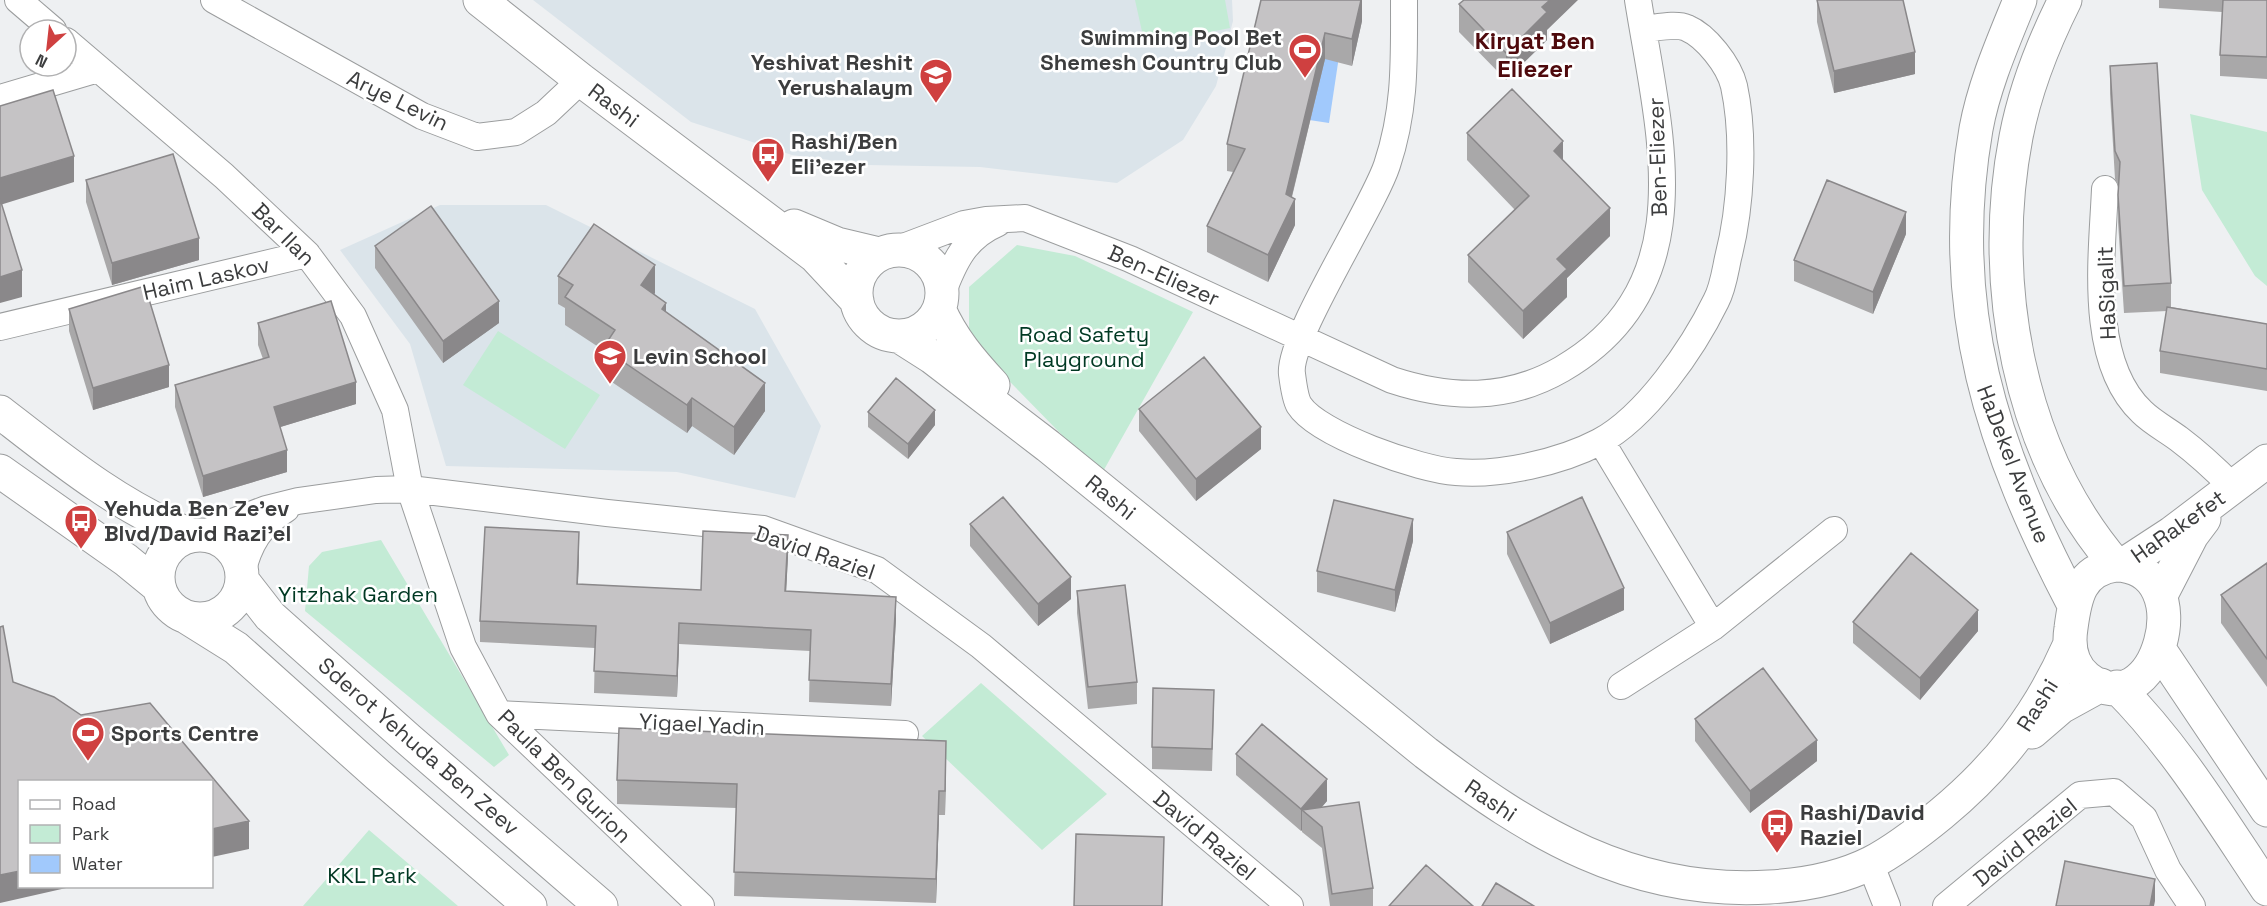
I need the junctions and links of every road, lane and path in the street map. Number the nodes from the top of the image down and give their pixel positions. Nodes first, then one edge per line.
1 (18, 0) edge
2 (214, 0) edge
3 (480, 0) edge
4 (1404, 0) edge
5 (1638, 0) edge
6 (2020, 0) edge
7 (2065, 0) edge
8 (39, 18) edge
9 (1643, 29) junction
10 (78, 52) edge
11 (98, 69) junction
12 (581, 80) junction
13 (0, 98) edge
14 (2105, 189) dead end
15 (752, 206) junction
16 (1025, 218) junction
17 (888, 252) junction
18 (307, 254) junction
19 (856, 301) junction
20 (941, 302) junction
21 (0, 327) edge
22 (899, 336) junction
23 (1302, 336) junction
24 (0, 412) edge
25 (1601, 441) junction
26 (1048, 446) junction
27 (2267, 461) edge
28 (0, 471) edge
29 (2234, 487) junction
30 (410, 489) junction
31 (298, 501) junction
32 (1834, 530) dead end
33 (195, 535) junction
34 (2120, 565) junction
35 (242, 577) junction
36 (159, 587) junction
37 (2161, 595) junction
38 (2074, 605) junction
39 (188, 618) junction
40 (1713, 627) junction
41 (2069, 646) junction
42 (2158, 649) junction
43 (1621, 686) dead end
44 (2109, 686) junction
45 (499, 714) junction
46 (905, 734) dead end
47 (1998, 759) junction
48 (2267, 810) edge
49 (1870, 863) junction
50 (2267, 889) edge
51 (530, 906) edge
52 (601, 906) edge
53 (701, 906) edge
54 (1290, 906) edge
55 (1887, 906) edge
56 (1946, 906) edge
57 (2192, 906) edge

1 - 8 street
2 - 12 street, Arye Levin
3 - 12 main road, Rashi
4 - 23 street
5 - 9 street, Ben-Eliezer
6 - 38 main road, HaDekel Avenue
7 - 34 main road, HaDekel Avenue
9 - 23 street, Ben-Eliezer
9 - 25 street
10 - 11 street, Bar Ilan
11 - 13 street
11 - 18 street, Bar Ilan
12 - 15 main road, Rashi
14 - 29 street, HaSigalit
15 - 17 main road, Rashi
15 - 19 main road, Rashi
16 - 17 street, Ben-Eliezer
16 - 20 street
16 - 23 street, Ben-Eliezer
17 - 19 main road
17 - 20 main road
18 - 21 street, Haim Laskov
18 - 30 street, Bar Ilan
19 - 22 main road
20 - 22 main road
20 - 26 main road, Rashi
22 - 26 main road, Rashi
23 - 25 street
24 - 33 main road
25 - 40 street
26 - 49 main road, Rashi
27 - 29 main road, HaRakefet
28 - 36 main road
29 - 34 main road, HaRakefet
29 - 37 main road, HaRakefet
30 - 31 street, David Raziel
30 - 45 street, Paula Ben Gurion
30 - 54 street, David Raziel
31 - 33 street, David Raziel
31 - 35 street, David Raziel
32 - 40 street
33 - 35 main road
33 - 36 main road
34 - 37 main road
34 - 38 main road
35 - 39 main road
35 - 52 main road, Sderot Yehuda Ben Zeev
36 - 39 main road
37 - 42 main road
38 - 41 main road
39 - 51 main road
40 - 43 street
41 - 44 main road
41 - 47 main road, Rashi
42 - 44 main road
42 - 48 main road
44 - 47 main road, Rashi
44 - 50 main road
45 - 46 street, Yigael Yadin
45 - 53 street, Paula Ben Gurion
47 - 49 main road, Rashi
49 - 55 street
56 - 57 street, David Raziel

